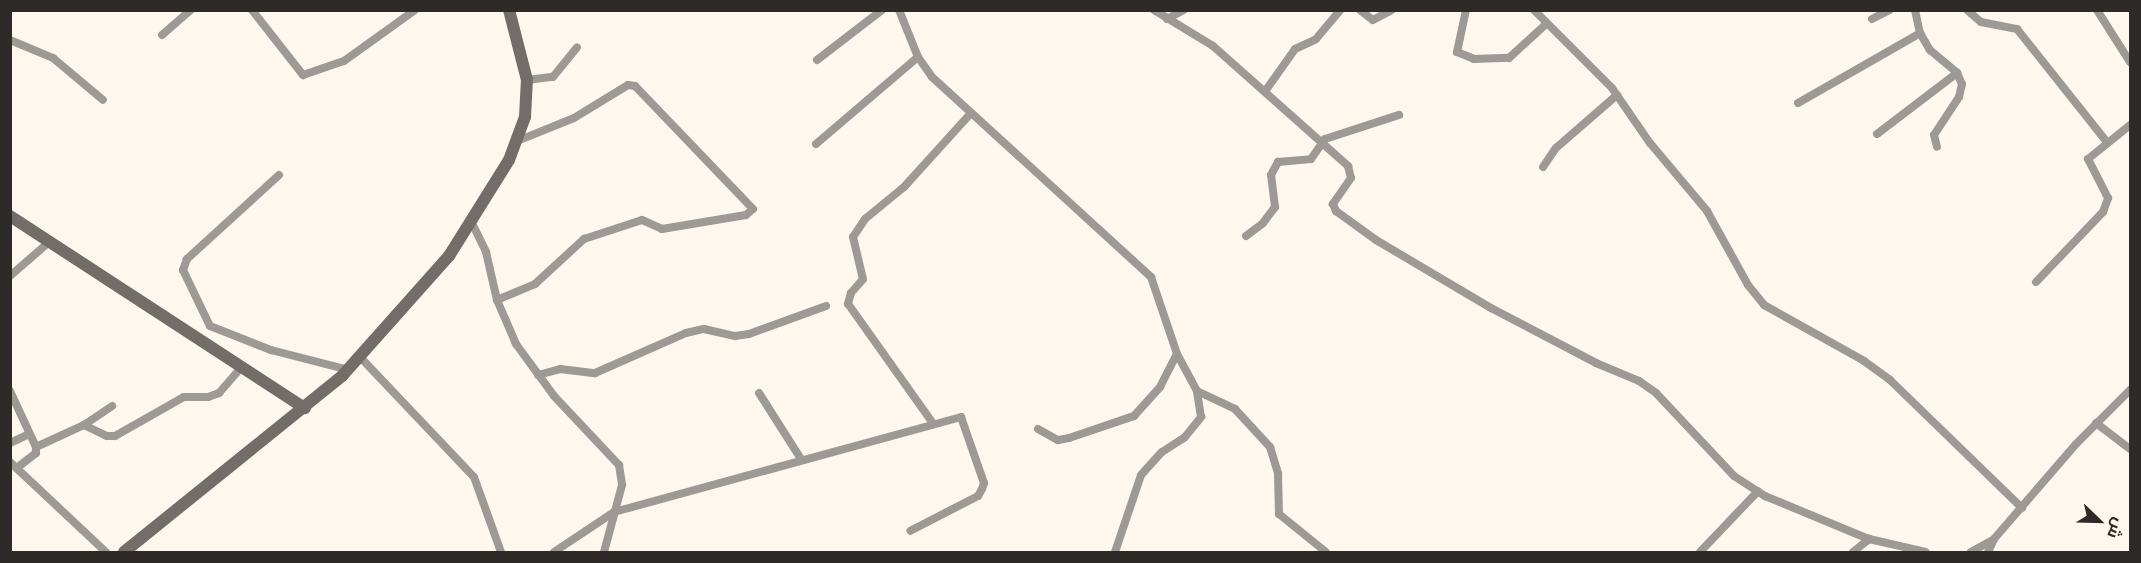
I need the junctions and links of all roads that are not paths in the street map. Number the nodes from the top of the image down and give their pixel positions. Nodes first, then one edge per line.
1 (191, 10) edge
2 (252, 10) edge
3 (415, 10) edge
4 (509, 10) edge
5 (882, 10) edge
6 (899, 10) edge
7 (1154, 10) edge
8 (1184, 10) edge
9 (1340, 10) edge
10 (1360, 10) edge
11 (1392, 10) edge
12 (1466, 10) edge
13 (1534, 10) edge
14 (1890, 10) edge
15 (1915, 10) edge
16 (1967, 10) edge
17 (2101, 12) edge
18 (1167, 19) junction
19 (1872, 19) dead end
20 (1545, 25) junction
21 (1920, 33) junction
22 (162, 35) dead end
23 (10, 40) edge
24 (577, 47) dead end
25 (918, 57) junction
26 (817, 60) dead end
27 (2130, 62) edge
28 (1957, 73) junction
29 (527, 80) junction
30 (1266, 90) junction
31 (1617, 94) junction
32 (103, 100) dead end
33 (1798, 103) dead end
34 (971, 113) junction
35 (1399, 116) dead end
36 (2130, 125) edge
37 (1877, 134) dead end
38 (518, 141) junction
39 (1323, 142) junction
40 (2107, 142) junction
41 (816, 144) dead end
42 (1937, 147) dead end
43 (1543, 167) dead end
44 (279, 176) dead end
45 (10, 216) edge
46 (472, 223) junction
47 (1246, 236) dead end
48 (48, 243) junction
49 (10, 276) edge
50 (2036, 282) dead end
51 (497, 300) junction
52 (826, 306) dead end
53 (1177, 354) junction
54 (361, 358) junction
55 (241, 368) junction
56 (349, 370) junction
57 (538, 375) junction
58 (2130, 390) edge
59 (10, 392) edge
60 (1197, 392) junction
61 (759, 393) dead end
62 (112, 406) dead end
63 (305, 408) junction
64 (932, 422) junction
65 (2096, 423) junction
66 (84, 425) junction
67 (1038, 429) dead end
68 (29, 434) junction
69 (10, 443) edge
70 (36, 447) junction
71 (2130, 449) edge
72 (801, 459) junction
73 (14, 465) edge
74 (1758, 491) junction
75 (2022, 508) junction
76 (614, 512) junction
77 (910, 531) dead end
78 (607, 538) junction
79 (1869, 539) junction
80 (1994, 539) junction
81 (106, 552) edge
82 (124, 552) edge
83 (501, 552) edge
84 (554, 552) edge
85 (604, 552) edge
86 (612, 552) edge
87 (1115, 552) edge
88 (1326, 552) edge
89 (1700, 552) edge
90 (1853, 552) edge
91 (1926, 552) edge
92 (1971, 552) edge
93 (1988, 552) edge

1 - 22 street
2 - 3 street
4 - 29 street
5 - 26 street
6 - 25 street
7 - 18 street
8 - 18 street
9 - 30 street
10 - 11 street
12 - 20 street
13 - 20 street
14 - 19 street
15 - 21 street
16 - 40 street
17 - 27 street
18 - 30 street
20 - 31 street
21 - 28 street
21 - 33 street
23 - 32 street
24 - 29 street
25 - 34 street
25 - 41 street
28 - 37 street
28 - 42 street
29 - 38 street
30 - 39 street
31 - 43 street
31 - 75 street
34 - 53 street
34 - 64 street
35 - 39 street
36 - 40 street
38 - 46 street
38 - 51 street
39 - 47 street
39 - 74 street
40 - 50 street
44 - 56 street
45 - 48 street
46 - 51 street
46 - 54 street
48 - 49 street
48 - 55 street
51 - 57 street
52 - 57 street
53 - 60 street
53 - 67 street
54 - 56 street
54 - 83 street
55 - 63 street
55 - 66 street
56 - 63 street
57 - 76 street
58 - 65 street
59 - 68 street
60 - 87 street
60 - 88 street
61 - 72 street
62 - 66 street
63 - 82 street
64 - 72 street
64 - 77 street
65 - 71 street
65 - 75 street
66 - 70 street
68 - 69 street
68 - 70 street
70 - 73 street
72 - 76 street
73 - 81 street
74 - 79 street
74 - 89 street
75 - 80 street
76 - 78 street
76 - 84 street
78 - 85 street
78 - 86 street
79 - 90 street
79 - 91 street
80 - 92 street
80 - 93 street

